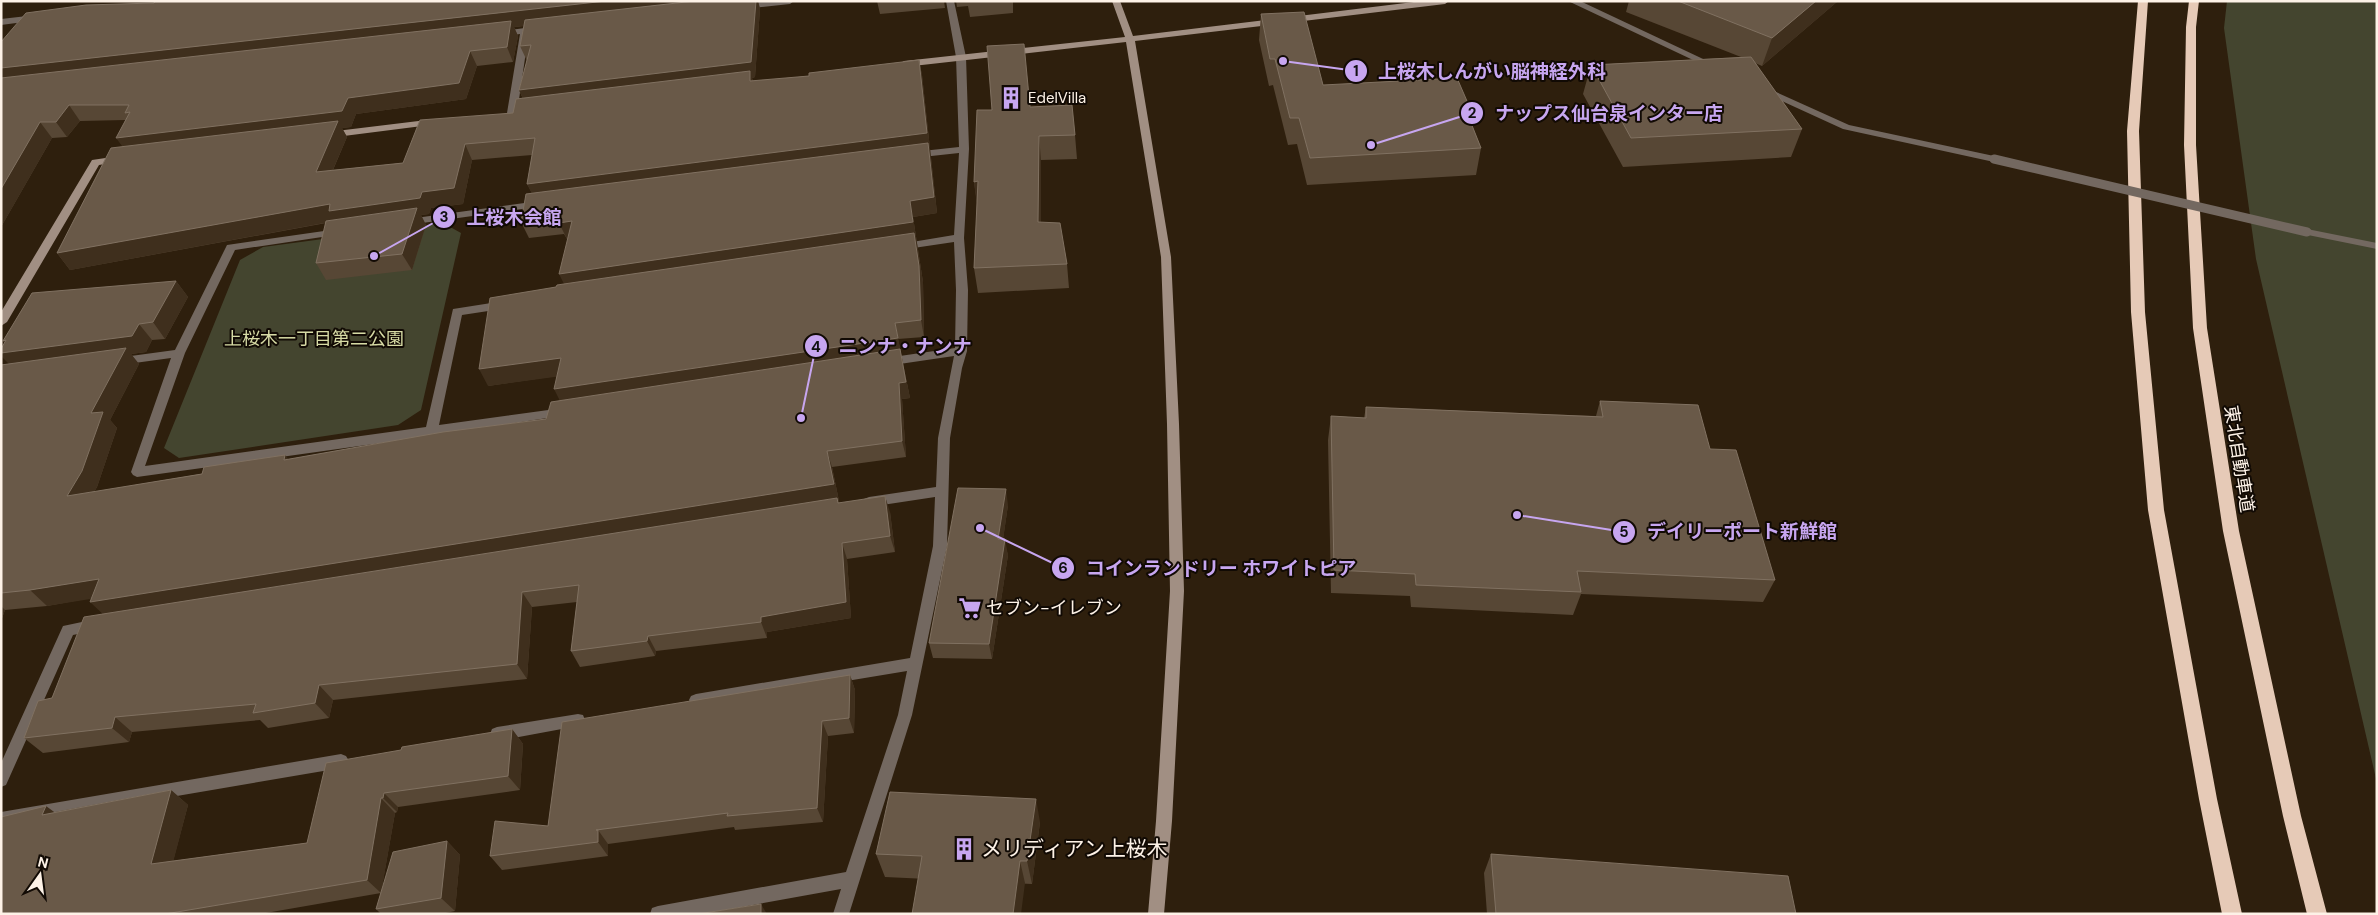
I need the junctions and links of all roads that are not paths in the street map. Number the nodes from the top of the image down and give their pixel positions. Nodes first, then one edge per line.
1 (790, 1) edge
2 (950, 1) edge
3 (1116, 1) edge
4 (1445, 1) edge
5 (1572, 1) edge
6 (2143, 1) edge
7 (2194, 1) edge
8 (731, 8) edge
9 (49, 17) edge
10 (20, 20) junction
11 (1, 22) edge
12 (11, 34) edge
13 (495, 34) edge
14 (1130, 39) junction
15 (961, 57) junction
16 (893, 65) edge
17 (1722, 70) edge
18 (1758, 86) edge
19 (512, 113) edge
20 (442, 121) edge
21 (314, 136) edge
22 (964, 148) junction
23 (905, 156) edge
24 (126, 159) edge
25 (551, 203) edge
26 (395, 224) edge
27 (346, 231) edge
28 (959, 238) junction
29 (2377, 246) edge
30 (890, 248) edge
31 (516, 303) edge
32 (1, 322) edge
33 (961, 351) junction
34 (179, 353) junction
35 (110, 363) edge
36 (872, 365) edge
37 (578, 409) edge
38 (431, 432) junction
39 (942, 491) junction
40 (853, 505) edge
41 (108, 624) edge
42 (916, 663) junction
43 (680, 703) edge
44 (591, 718) edge
45 (483, 736) edge
46 (355, 758) edge
47 (1, 780) edge
48 (1, 819) edge
49 (851, 879) junction
50 (658, 914) edge
51 (842, 914) edge
52 (1156, 914) edge
53 (2232, 914) edge
54 (2317, 914) edge

1 - 8 street
2 - 15 street
3 - 14 street
4 - 14 street
5 - 17 street
6 - 53 highway
7 - 54 highway, 東北自動車道
9 - 10 street
10 - 11 street
10 - 12 street
13 - 19 street
14 - 15 street
14 - 52 street
15 - 16 street
15 - 22 street
18 - 29 street, bridge
20 - 21 street
22 - 23 street
22 - 28 street
24 - 32 street
25 - 26 street
27 - 34 street
28 - 30 street
28 - 33 street
31 - 38 street
33 - 36 street
33 - 39 street
34 - 35 street
34 - 38 street
37 - 38 street
39 - 40 street
39 - 42 street
41 - 47 street
42 - 43 street
42 - 49 street
44 - 45 street
46 - 48 street
49 - 50 street
49 - 51 street

